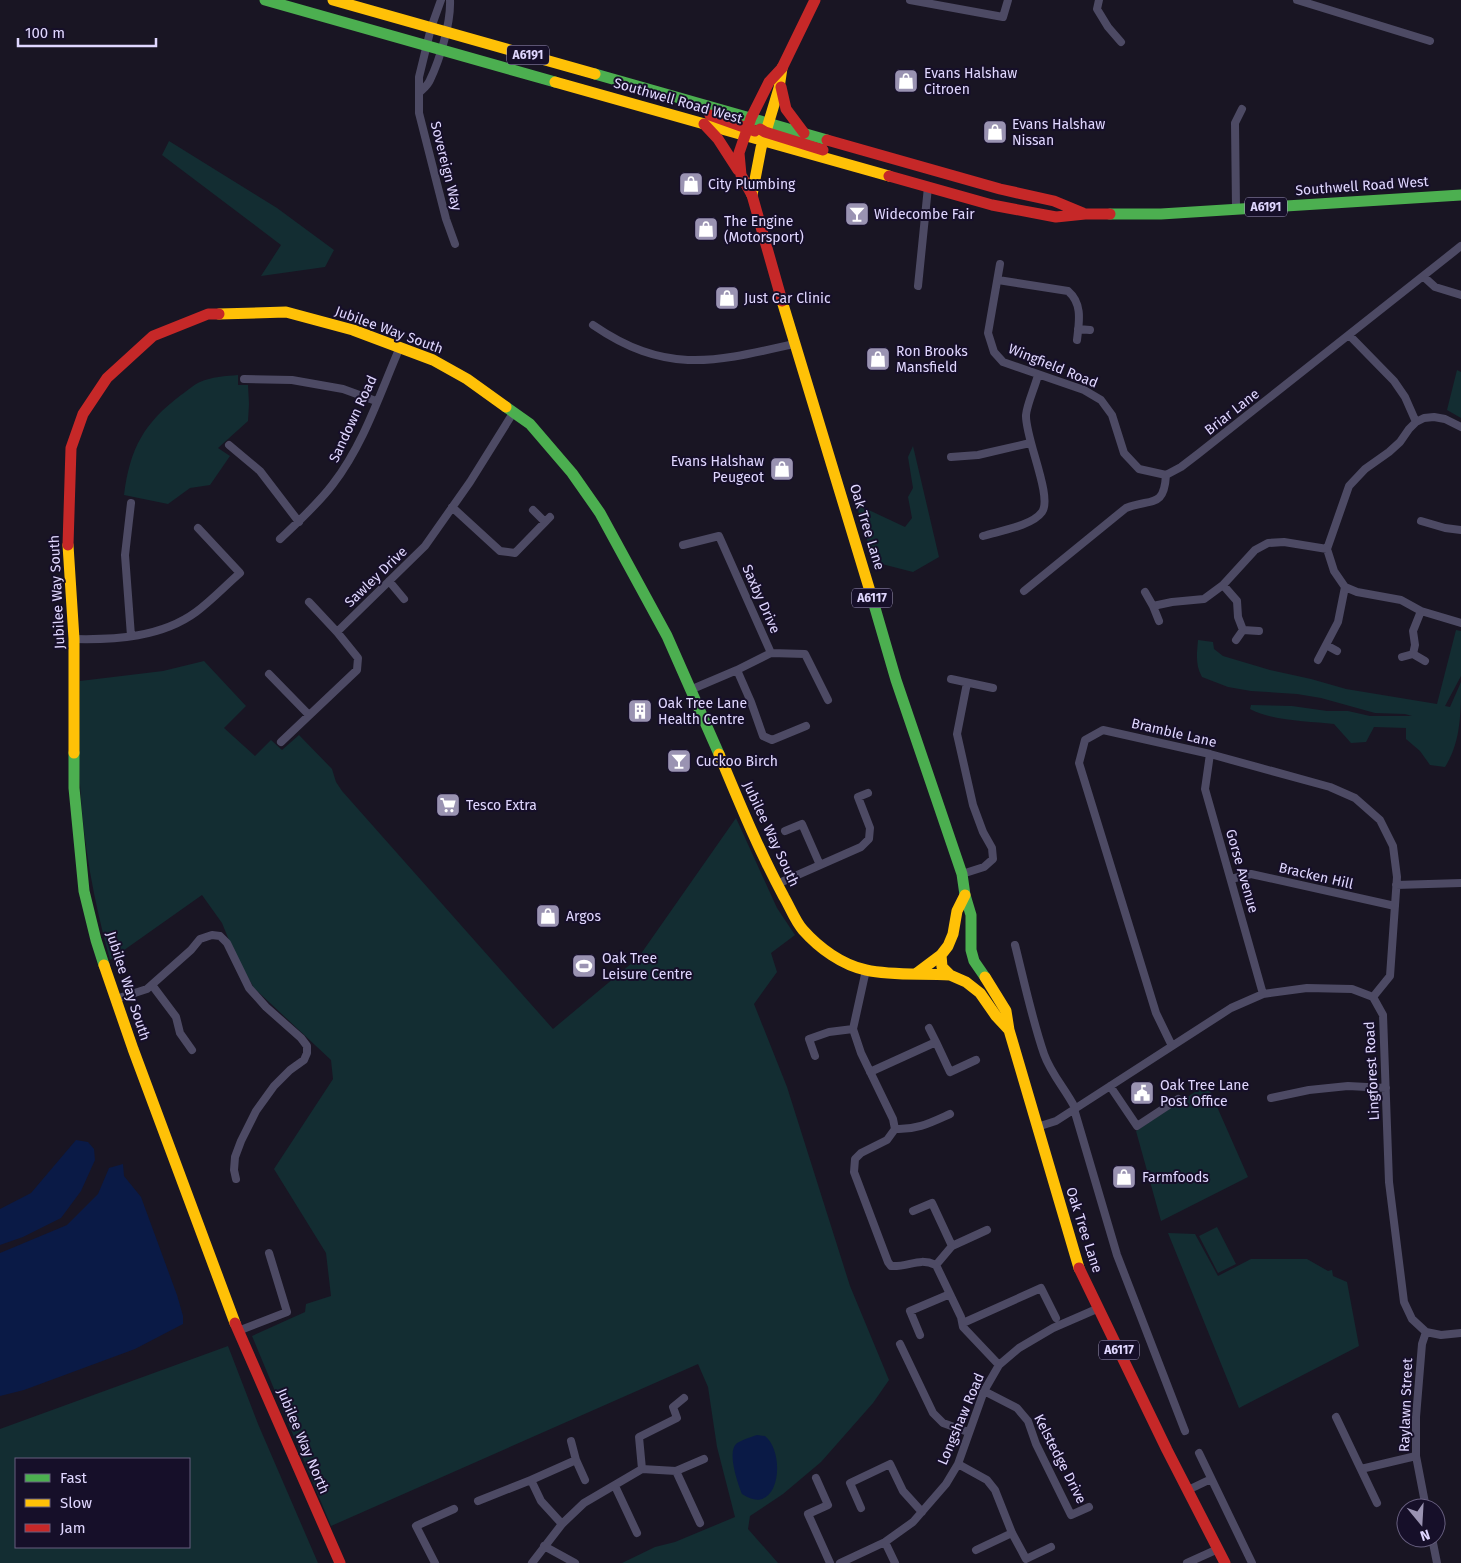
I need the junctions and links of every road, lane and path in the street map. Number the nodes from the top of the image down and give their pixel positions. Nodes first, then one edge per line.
1 (265, 0) edge
2 (333, 0) edge
3 (441, 0) edge
4 (450, 0) edge
5 (815, 0) edge
6 (910, 0) edge
7 (1008, 0) edge
8 (1099, 0) edge
9 (1297, 0) edge
10 (431, 28) junction
11 (446, 31) junction
12 (1430, 41) dead end
13 (1121, 42) dead end
14 (426, 46) junction
15 (440, 50) junction
16 (782, 68) junction
17 (781, 85) junction
18 (420, 92) junction
19 (1242, 109) dead end
20 (704, 124) junction
21 (747, 127) junction
22 (765, 132) junction
23 (804, 133) junction
24 (742, 175) junction
25 (928, 187) junction
26 (752, 195) junction
27 (1461, 195) edge
28 (1236, 208) junction
29 (1085, 214) junction
30 (455, 244) dead end
31 (1461, 246) edge
32 (1000, 264) dead end
33 (1424, 276) junction
34 (998, 280) junction
35 (918, 286) dead end
36 (1461, 295) edge
37 (593, 325) dead end
38 (1078, 329) junction
39 (1090, 330) dead end
40 (1349, 336) junction
41 (1077, 340) dead end
42 (794, 344) junction
43 (400, 347) junction
44 (1038, 375) junction
45 (244, 379) dead end
46 (376, 401) junction
47 (513, 413) junction
48 (1416, 422) junction
49 (1461, 427) edge
50 (1030, 443) junction
51 (229, 445) dead end
52 (951, 457) dead end
53 (1166, 475) junction
54 (131, 503) dead end
55 (452, 508) junction
56 (533, 510) dead end
57 (1421, 521) dead end
58 (299, 522) junction
59 (198, 528) dead end
60 (1461, 530) edge
61 (992, 533) junction
62 (982, 536) dead end
63 (280, 539) dead end
64 (995, 543) dead end
65 (683, 545) dead end
66 (1327, 549) junction
67 (389, 581) junction
68 (1223, 585) junction
69 (1345, 587) junction
70 (1024, 591) dead end
71 (1145, 592) dead end
72 (404, 600) dead end
73 (309, 602) dead end
74 (1154, 606) junction
75 (1421, 611) junction
76 (1159, 621) dead end
77 (1461, 623) edge
78 (1243, 630) junction
79 (1259, 631) dead end
80 (338, 632) junction
81 (131, 636) junction
82 (74, 639) junction
83 (1236, 640) dead end
84 (1326, 645) junction
85 (1337, 651) dead end
86 (771, 653) junction
87 (1413, 654) junction
88 (1402, 657) dead end
89 (1318, 660) dead end
90 (1425, 661) dead end
91 (737, 670) junction
92 (269, 674) dead end
93 (951, 680) dead end
94 (967, 683) junction
95 (993, 688) dead end
96 (690, 690) junction
97 (828, 700) dead end
98 (309, 715) junction
99 (806, 726) dead end
100 (281, 742) dead end
101 (1210, 754) junction
102 (868, 793) dead end
103 (785, 831) dead end
104 (820, 866) junction
105 (962, 874) junction
106 (1231, 879) junction
107 (1461, 883) edge
108 (777, 884) junction
109 (1396, 884) junction
110 (965, 895) junction
111 (1395, 906) junction
112 (1014, 944) dead end
113 (970, 950) junction
114 (945, 951) junction
115 (974, 962) junction
116 (866, 970) junction
117 (917, 973) junction
118 (953, 976) junction
119 (152, 985) junction
120 (1263, 994) junction
121 (1373, 997) junction
122 (116, 999) junction
123 (929, 1028) dead end
124 (853, 1029) junction
125 (1009, 1030) junction
126 (936, 1042) junction
127 (1172, 1046) junction
128 (192, 1050) dead end
129 (815, 1056) dead end
130 (976, 1060) dead end
131 (870, 1072) junction
132 (1110, 1086) junction
133 (1386, 1088) junction
134 (1271, 1098) dead end
135 (1178, 1099) dead end
136 (1075, 1109) junction
137 (950, 1114) dead end
138 (1037, 1127) junction
139 (895, 1130) junction
140 (236, 1179) dead end
141 (913, 1212) dead end
142 (987, 1230) dead end
143 (952, 1246) junction
144 (269, 1253) dead end
145 (936, 1264) junction
146 (950, 1294) junction
147 (1099, 1308) junction
148 (1056, 1318) dead end
149 (963, 1323) junction
150 (238, 1331) junction
151 (1426, 1332) junction
152 (1461, 1333) edge
153 (920, 1335) dead end
154 (900, 1344) dead end
155 (999, 1365) junction
156 (984, 1390) junction
157 (684, 1398) dead end
158 (1336, 1417) dead end
159 (1185, 1431) dead end
160 (968, 1432) junction
161 (571, 1441) dead end
162 (1199, 1453) dead end
163 (1416, 1456) junction
164 (704, 1459) dead end
165 (576, 1460) junction
166 (958, 1464) junction
167 (642, 1469) junction
168 (1361, 1469) junction
169 (676, 1471) junction
170 (816, 1478) dead end
171 (1211, 1479) junction
172 (531, 1480) junction
173 (585, 1480) dead end
174 (615, 1486) junction
175 (1188, 1490) junction
176 (1424, 1498) edge
177 (478, 1501) dead end
178 (1377, 1503) dead end
179 (1089, 1507) dead end
180 (861, 1508) dead end
181 (454, 1509) dead end
182 (922, 1512) junction
183 (700, 1523) dead end
184 (562, 1524) junction
185 (636, 1533) dead end
186 (1012, 1533) junction
187 (885, 1542) junction
188 (544, 1546) junction
189 (1051, 1547) dead end
190 (1434, 1548) edge
191 (1218, 1549) junction
192 (976, 1550) dead end
193 (340, 1563) edge
194 (435, 1563) edge
195 (532, 1563) edge
196 (575, 1563) edge
197 (830, 1563) edge
198 (840, 1563) edge
199 (895, 1563) edge
200 (1187, 1563) edge
201 (1225, 1563) edge
202 (1252, 1563) edge
203 (1437, 1563) edge

1 - 14 main road, Southwell Road West / A6191
2 - 10 main road, Southwell Road West / A6191
3 - 10 street, Sovereign Way
4 - 11 street
5 - 16 main road, A6117
6 - 7 street
8 - 13 street
9 - 12 street
10 - 11 main road, Southwell Road West / A6191
10 - 14 street, Sovereign Way
11 - 15 street
11 - 21 main road, Southwell Road West / A6191
14 - 15 main road, Southwell Road West / A6191
14 - 18 street, Sovereign Way
15 - 18 street
15 - 20 main road, Southwell Road West / A6191
16 - 17 main road, A6117
16 - 21 main road, A6117
17 - 22 main road, A6117
17 - 23 main road
18 - 30 street, Sovereign Way
19 - 28 street
20 - 21 main road, Southwell Road West / A6191
20 - 24 main road
21 - 22 main road, Southwell Road West / A6191
21 - 22 main road
21 - 24 main road, Oak Tree Lane / A6117
22 - 23 main road, Southwell Road West / A6191
22 - 25 main road, Southwell Road West / A6191
22 - 26 main road, Oak Tree Lane / A6117
23 - 29 main road, Southwell Road West / A6191
24 - 26 main road, Oak Tree Lane / A6117
25 - 29 main road, Southwell Road West / A6191
25 - 35 street
26 - 42 main road, Oak Tree Lane / A6117
27 - 28 main road, Southwell Road West / A6191
28 - 29 main road, Southwell Road West / A6191
31 - 33 street, Briar Lane
32 - 34 street, Wingfield Road
33 - 36 street
33 - 40 street, Briar Lane
34 - 38 street
34 - 44 street, Wingfield Road
37 - 42 street
38 - 39 street
38 - 41 street
40 - 48 street
40 - 53 street, Briar Lane
42 - 105 main road, Oak Tree Lane / A6117
43 - 46 street, Sandown Road
43 - 47 main road, Jubilee Way South
43 - 82 main road, Jubilee Way South
44 - 50 street
44 - 53 street, Wingfield Road
45 - 46 street
46 - 58 street, Sandown Road
47 - 55 street, Sawley Drive
47 - 96 main road, Jubilee Way South
48 - 49 street
48 - 66 street
50 - 52 street
50 - 61 street
51 - 58 street
53 - 70 street
54 - 81 street
55 - 56 street
55 - 67 street, Sawley Drive
57 - 60 street
58 - 63 street, Sandown Road
59 - 81 street
61 - 62 street
61 - 64 street
65 - 86 street, Saxby Drive
66 - 68 street
66 - 69 street
67 - 72 street
67 - 80 street, Sawley Drive
68 - 74 street
68 - 78 street
69 - 75 street
69 - 84 street
71 - 74 street
73 - 80 street
74 - 76 street
75 - 77 street
75 - 87 street
78 - 79 street
78 - 83 street
80 - 98 street
81 - 82 street
82 - 122 main road, Jubilee Way South
84 - 85 street
84 - 89 street
86 - 91 street, Saxby Drive
86 - 97 street
87 - 88 street
87 - 90 street
91 - 96 street, Saxby Drive
91 - 99 street
92 - 98 street
93 - 94 street
94 - 95 street
94 - 105 street
96 - 108 main road, Jubilee Way South
98 - 100 street
101 - 106 street, Gorse Avenue
101 - 109 street, Bramble Lane
101 - 127 street, Bramble Lane
102 - 104 street
103 - 104 street
104 - 108 street
105 - 110 main road, Oak Tree Lane / A6117
106 - 111 street, Bracken Hill
106 - 120 street, Gorse Avenue
107 - 109 street
108 - 116 main road, Jubilee Way South
109 - 111 street, Bramble Lane
110 - 113 main road, Oak Tree Lane / A6117
110 - 114 main road, Oak Tree Lane / A6117
111 - 121 street, Bramble Lane
112 - 136 street, Oak Tree Lane
113 - 114 main road
113 - 115 main road, Oak Tree Lane / A6117
114 - 117 main road
114 - 118 main road
115 - 118 main road
115 - 125 main road, Oak Tree Lane / A6117
116 - 117 main road, Jubilee Way South
116 - 124 street
117 - 118 main road, Jubilee Way South
118 - 125 main road, Oak Tree Lane / A6117
119 - 122 street
119 - 128 street
119 - 140 street
120 - 121 street
120 - 127 street
121 - 133 street, Lingforest Road
122 - 150 main road, Jubilee Way South
123 - 126 street
124 - 129 street
124 - 131 street
125 - 138 main road, Oak Tree Lane / A6117
126 - 130 street
126 - 131 street
127 - 132 street
131 - 139 street
132 - 135 street
132 - 136 street
133 - 134 street
133 - 151 street, Lingforest Road
136 - 138 street
136 - 159 street, Oak Tree Lane
137 - 139 street
138 - 147 main road, Oak Tree Lane / A6117
139 - 145 street
141 - 143 street
142 - 143 street
143 - 145 street
144 - 150 street
145 - 146 street
146 - 149 street
146 - 153 street
147 - 155 street, Longshaw Road
147 - 175 main road, Oak Tree Lane / A6117
148 - 149 street
149 - 155 street
150 - 193 main road, Jubilee Way North
151 - 152 street
151 - 163 street, Raylawn Street
154 - 160 street
155 - 156 street, Longshaw Road
156 - 160 street, Longshaw Road
156 - 179 street, Kelstedge Drive
157 - 167 street
158 - 168 street
160 - 166 street, Longshaw Road
161 - 165 street
162 - 171 street
163 - 168 street
163 - 176 street, Raylawn Street
164 - 169 street
165 - 172 street
165 - 173 street
166 - 182 street, Longshaw Road
166 - 186 street
167 - 169 street
167 - 174 street
168 - 178 street
169 - 183 street
170 - 197 street
171 - 175 street
171 - 202 street
172 - 177 street
172 - 184 street
174 - 184 street
174 - 185 street
175 - 191 main road, Oak Tree Lane / A6117
180 - 182 street
181 - 194 street
182 - 187 street, Longshaw Road
184 - 188 street
186 - 189 street
186 - 192 street
187 - 198 street, Longshaw Road
187 - 199 street
188 - 195 street
188 - 196 street
190 - 203 street
191 - 200 street
191 - 201 main road, Oak Tree Lane / A6117

